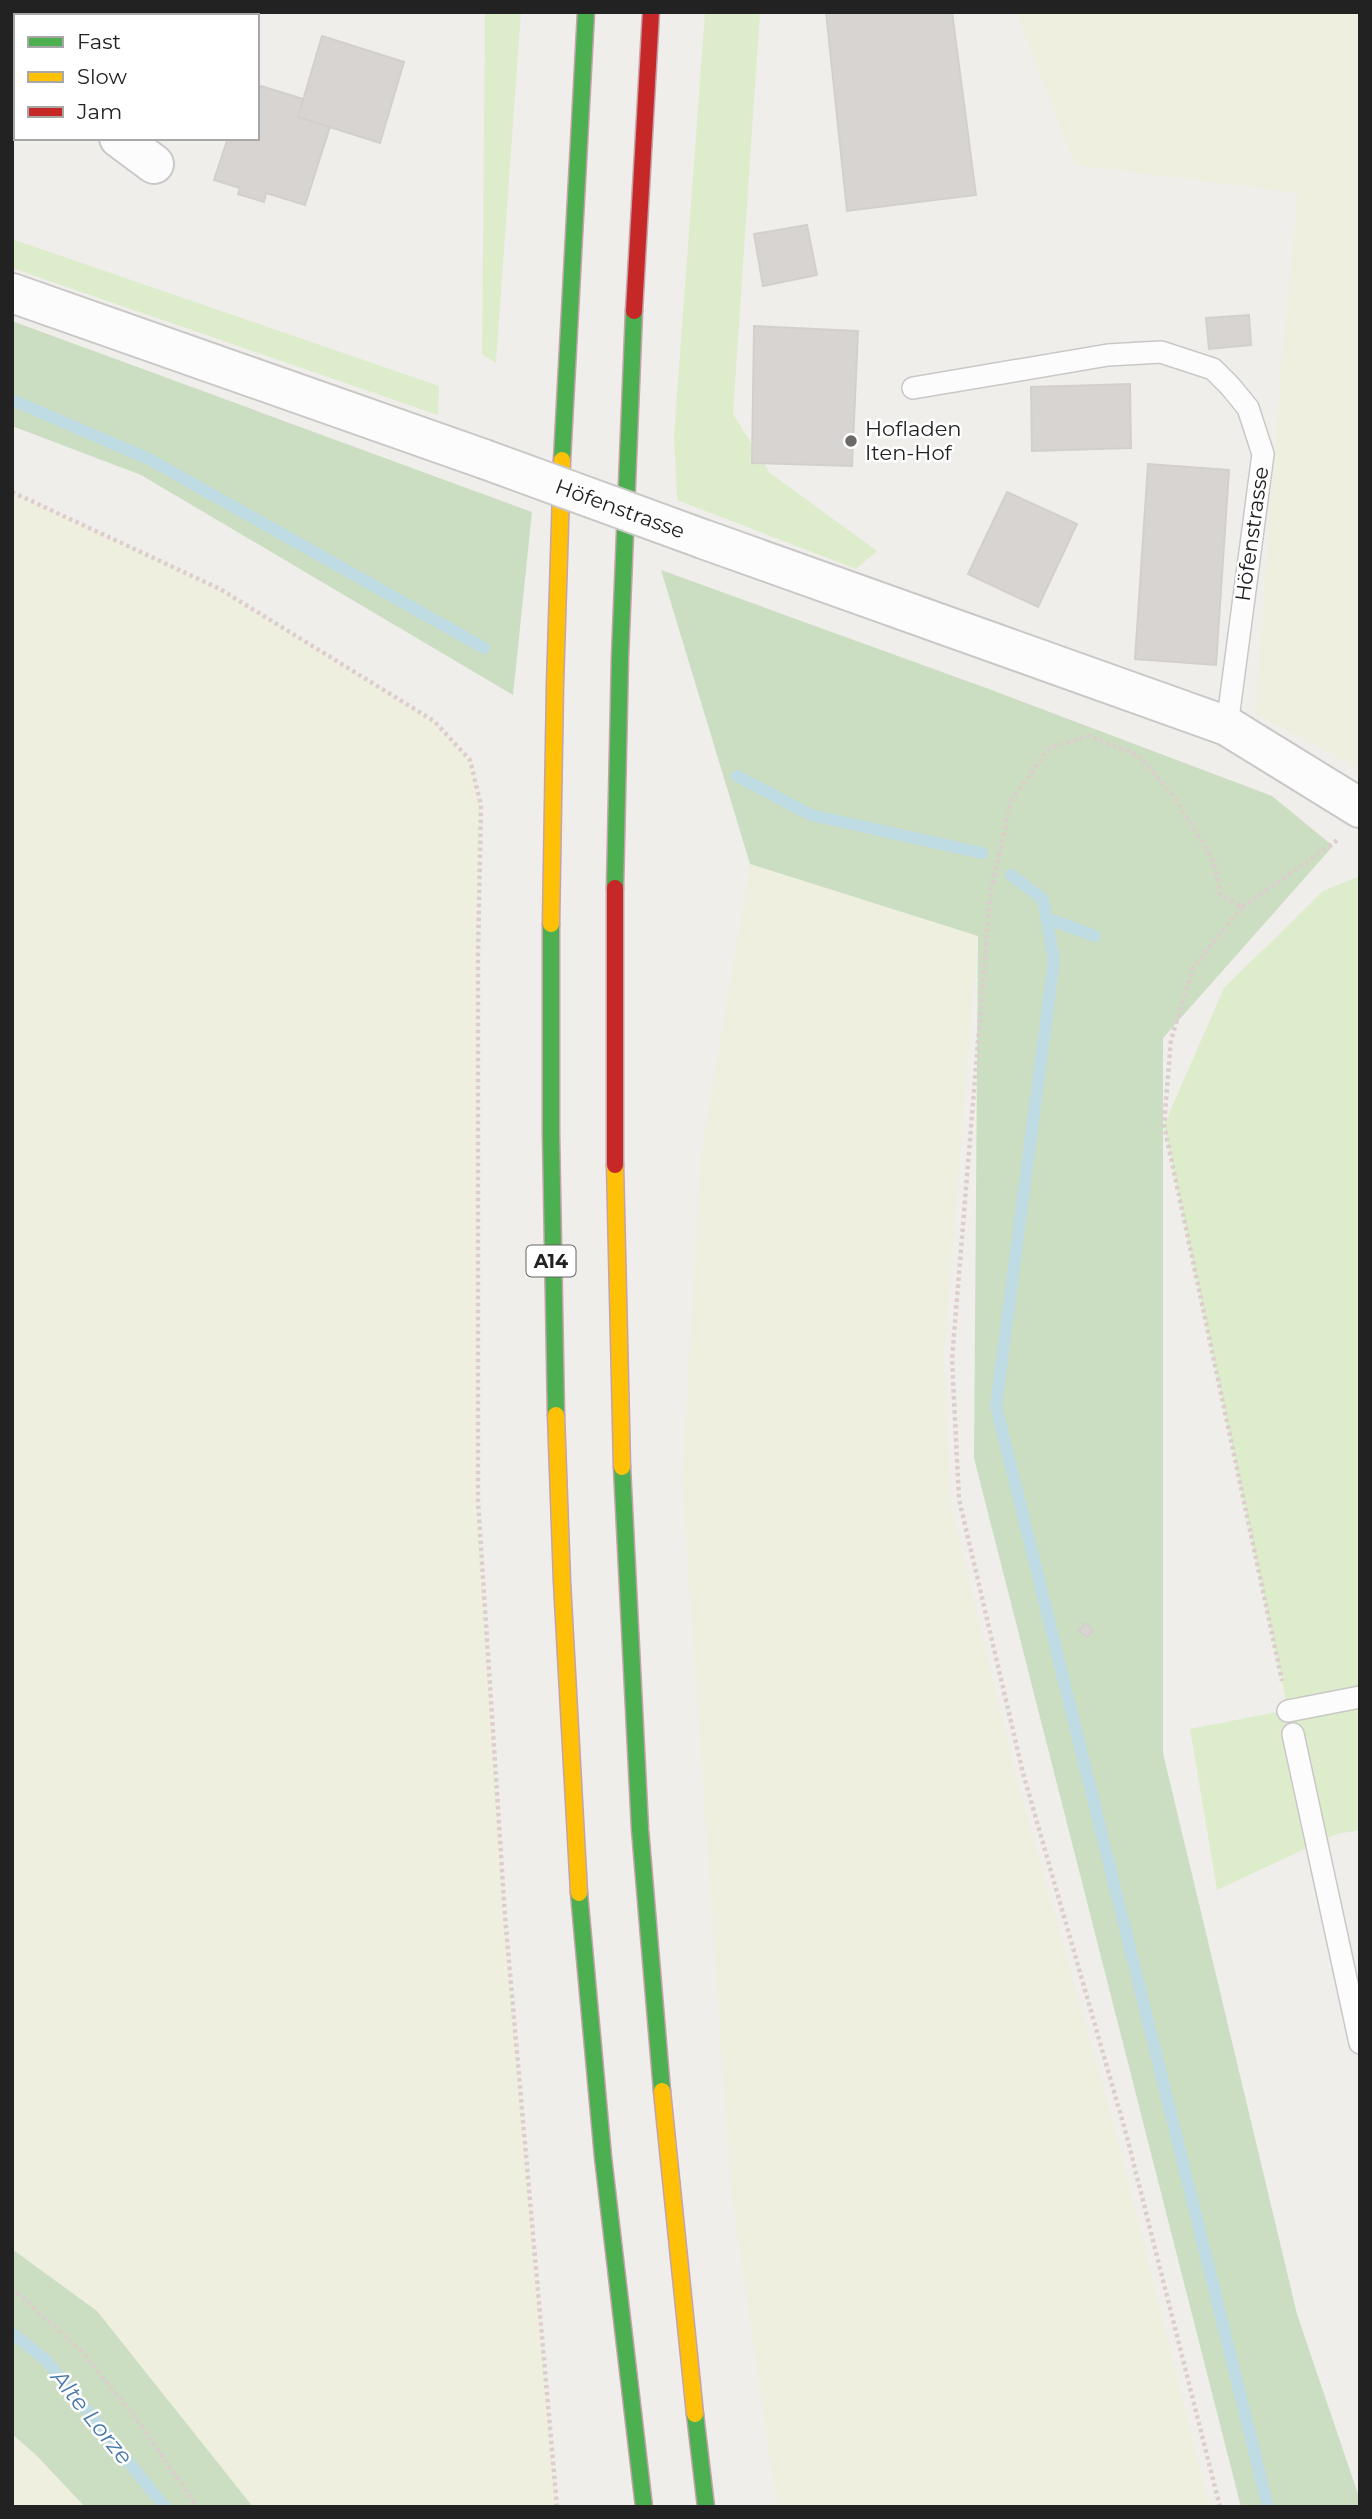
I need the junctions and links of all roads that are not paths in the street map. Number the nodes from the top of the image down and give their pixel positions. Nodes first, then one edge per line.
1 (586, 12) edge
2 (651, 12) edge
3 (123, 140) edge
4 (154, 164) dead end
5 (12, 293) edge
6 (913, 388) dead end
7 (1227, 726) junction
8 (1354, 820) edge
9 (1360, 1697) edge
10 (1288, 1711) road end
11 (1293, 1734) dead end
12 (1360, 2043) edge
13 (644, 2507) edge
14 (706, 2507) edge

1 - 13 highway, A14
2 - 14 highway
3 - 4 street
5 - 7 street, Höfenstrasse, bridge
6 - 7 lane, Höfenstrasse
7 - 8 street, Höfenstrasse
9 - 10 lane
11 - 12 lane

